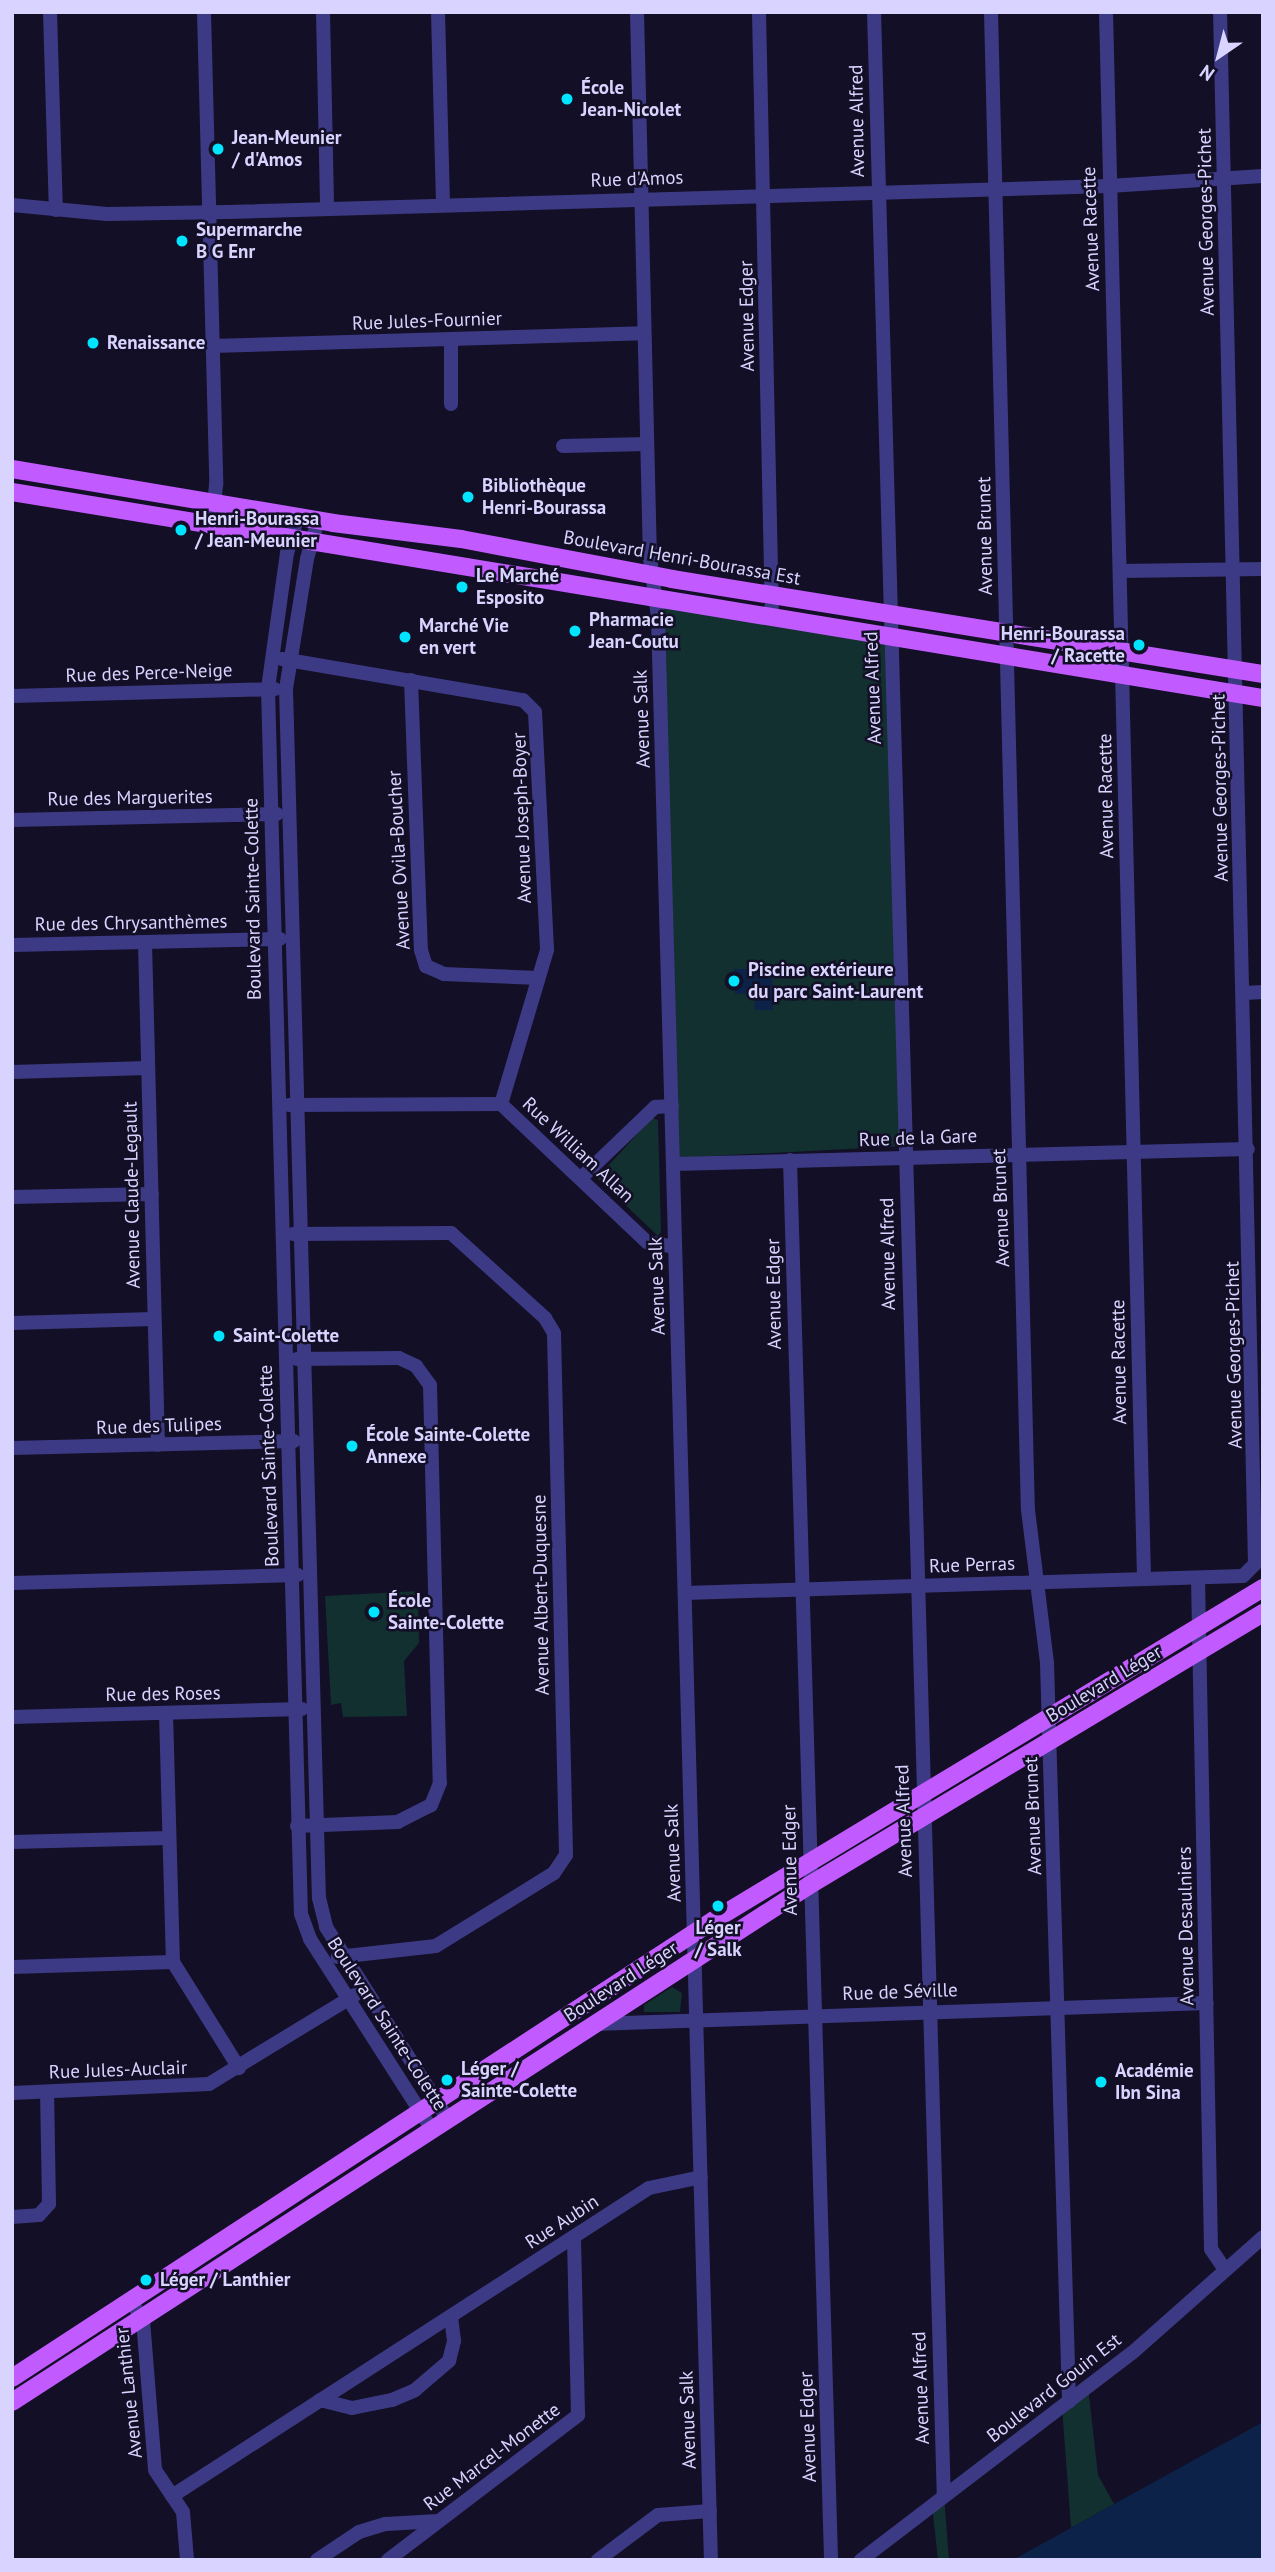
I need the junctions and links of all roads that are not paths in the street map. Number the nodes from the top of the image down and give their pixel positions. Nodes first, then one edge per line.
1 (50, 12) edge
2 (204, 12) edge
3 (323, 12) edge
4 (438, 12) edge
5 (637, 12) edge
6 (759, 12) edge
7 (874, 12) edge
8 (991, 12) edge
9 (1106, 12) edge
10 (1220, 12) edge
11 (1263, 176) edge
12 (1224, 177) junction
13 (1109, 186) junction
14 (996, 190) junction
15 (878, 193) junction
16 (764, 195) junction
17 (641, 198) junction
18 (12, 205) edge
19 (443, 205) junction
20 (327, 208) junction
21 (55, 210) junction
22 (209, 212) junction
23 (643, 333) junction
24 (451, 340) junction
25 (212, 346) junction
26 (451, 404) dead end
27 (647, 443) junction
28 (563, 446) dead end
29 (12, 469) edge
30 (12, 492) edge
31 (215, 502) junction
32 (298, 515) junction
33 (318, 520) junction
34 (212, 525) junction
35 (291, 539) junction
36 (311, 542) junction
37 (1263, 569) edge
38 (1233, 570) junction
39 (1120, 571) junction
40 (653, 576) junction
41 (655, 596) junction
42 (773, 596) junction
43 (890, 615) junction
44 (772, 618) junction
45 (1006, 633) junction
46 (891, 638) junction
47 (1122, 652) junction
48 (271, 657) junction
49 (1007, 657) junction
50 (289, 660) junction
51 (1236, 671) junction
52 (1263, 674) edge
53 (1123, 676) junction
54 (411, 680) junction
55 (268, 689) junction
56 (286, 689) junction
57 (1237, 694) junction
58 (12, 696) edge
59 (1263, 698) edge
60 (290, 813) junction
61 (270, 814) junction
62 (12, 820) edge
63 (273, 939) junction
64 (293, 939) junction
65 (145, 943) junction
66 (12, 945) edge
67 (538, 978) junction
68 (1263, 992) edge
69 (1244, 993) junction
70 (148, 1068) junction
71 (12, 1072) edge
72 (298, 1104) junction
73 (501, 1104) junction
74 (277, 1106) junction
75 (672, 1106) junction
76 (1248, 1149) junction
77 (1134, 1152) junction
78 (1019, 1154) junction
79 (905, 1159) junction
80 (790, 1160) junction
81 (673, 1164) junction
82 (581, 1178) junction
83 (152, 1194) junction
84 (12, 1197) edge
85 (281, 1234) junction
86 (301, 1234) junction
87 (676, 1247) junction
88 (154, 1319) junction
89 (12, 1323) edge
90 (285, 1359) junction
91 (304, 1359) junction
92 (1259, 1423) edge
93 (307, 1441) junction
94 (288, 1442) junction
95 (158, 1445) junction
96 (12, 1448) edge
97 (1255, 1564) joint
98 (310, 1574) junction
99 (291, 1575) junction
100 (1198, 1577) junction
101 (1144, 1578) junction
102 (1038, 1582) junction
103 (12, 1583) edge
104 (916, 1586) junction
105 (801, 1587) junction
106 (1263, 1588) edge
107 (685, 1593) junction
108 (1263, 1613) edge
109 (1198, 1626) junction
110 (1198, 1652) junction
111 (314, 1709) junction
112 (294, 1710) junction
113 (166, 1713) junction
114 (12, 1717) edge
115 (1050, 1717) junction
116 (1050, 1741) junction
117 (922, 1794) junction
118 (923, 1817) junction
119 (297, 1826) junction
120 (318, 1827) junction
121 (169, 1838) junction
122 (12, 1842) edge
123 (809, 1860) junction
124 (808, 1886) junction
125 (694, 1934) junction
126 (343, 1954) junction
127 (695, 1958) junction
128 (173, 1962) junction
129 (326, 1963) junction
130 (12, 1967) edge
131 (365, 1988) junction
132 (348, 1999) junction
133 (1207, 2003) junction
134 (1058, 2007) junction
135 (929, 2011) junction
136 (815, 2014) junction
137 (696, 2019) junction
138 (594, 2024) junction
139 (239, 2067) junction
140 (47, 2092) junction
141 (12, 2093) edge
142 (436, 2100) junction
143 (420, 2111) junction
144 (448, 2119) junction
145 (432, 2130) junction
146 (701, 2177) junction
147 (12, 2217) edge
148 (574, 2237) junction
149 (1263, 2237) edge
150 (1225, 2270) junction
151 (131, 2301) junction
152 (451, 2318) junction
153 (143, 2320) junction
154 (12, 2378) edge
155 (320, 2400) junction
156 (12, 2402) edge
157 (1069, 2402) junction
158 (172, 2496) junction
159 (944, 2496) junction
160 (710, 2511) junction
161 (439, 2521) junction
162 (187, 2560) edge
163 (317, 2560) edge
164 (388, 2560) edge
165 (598, 2560) edge
166 (711, 2560) edge
167 (831, 2560) edge
168 (861, 2560) edge

1 - 21 street
2 - 22 street
3 - 20 street
4 - 19 street
5 - 17 street, Avenue Salk
6 - 16 street, Avenue Edger
7 - 15 street, Avenue Alfred
8 - 14 street, Avenue Brunet
9 - 13 street, Avenue Racette
10 - 12 street, Avenue Georges-Pichet
11 - 12 street, Rue d'Amos
12 - 13 street, Rue d'Amos
12 - 38 street, Avenue Georges-Pichet
13 - 14 street, Rue d'Amos
13 - 39 street, Avenue Racette
14 - 15 street, Rue d'Amos
14 - 45 street, Avenue Brunet
15 - 16 street, Rue d'Amos
15 - 43 street, Avenue Alfred
16 - 17 street, Rue d'Amos
16 - 42 street, Avenue Edger
17 - 19 street, Rue d'Amos
17 - 23 street, Avenue Salk
18 - 21 street, Rue d'Amos
19 - 20 street, Rue d'Amos
20 - 22 street, Rue d'Amos
21 - 22 street, Rue d'Amos
22 - 25 street
23 - 24 street, Rue Jules-Fournier
23 - 27 street, Avenue Salk
24 - 25 street, Rue Jules-Fournier
24 - 26 street
25 - 31 street
27 - 28 street
27 - 40 street, Avenue Salk
29 - 31 main road, Boulevard Henri-Bourassa Est
30 - 34 main road
31 - 32 main road, Boulevard Henri-Bourassa Est
31 - 34 street
32 - 33 main road, Boulevard Henri-Bourassa Est
32 - 35 street, Boulevard Sainte-Colette
33 - 36 street, Boulevard Sainte-Colette
33 - 40 main road, Boulevard Henri-Bourassa Est
34 - 35 main road
35 - 36 main road
35 - 48 street, Boulevard Sainte-Colette
36 - 41 main road
36 - 50 street, Boulevard Sainte-Colette
37 - 38 street
38 - 39 street
38 - 51 street, Avenue Georges-Pichet
39 - 47 street, Avenue Racette
40 - 41 street, Avenue Salk
40 - 42 main road, Boulevard Henri-Bourassa Est
41 - 44 main road
41 - 75 street, Avenue Salk
42 - 43 main road, Boulevard Henri-Bourassa Est
42 - 44 street, Avenue Edger
43 - 45 main road, Boulevard Henri-Bourassa Est
43 - 46 street, Avenue Alfred
44 - 46 main road
45 - 47 main road, Boulevard Henri-Bourassa Est
45 - 49 street, Avenue Brunet
46 - 49 main road
46 - 79 street, Avenue Alfred
47 - 51 main road, Boulevard Henri-Bourassa Est
47 - 53 street, Avenue Racette
48 - 50 street, Avenue Joseph-Boyer
48 - 55 street, Boulevard Sainte-Colette
49 - 53 main road
49 - 78 street, Avenue Brunet
50 - 54 street, Avenue Joseph-Boyer
50 - 56 street, Boulevard Sainte-Colette
51 - 52 main road, Boulevard Henri-Bourassa Est
51 - 57 street, Avenue Georges-Pichet
53 - 57 main road
53 - 77 street, Avenue Racette
54 - 67 street, Avenue Joseph-Boyer
54 - 67 street, Avenue Ovila-Boucher
55 - 56 street, Rue des Perce-Neige
55 - 58 street, Rue des Perce-Neige
55 - 61 street, Boulevard Sainte-Colette
56 - 60 street, Boulevard Sainte-Colette
57 - 59 main road
57 - 69 street, Avenue Georges-Pichet
60 - 61 street, Rue des Marguerites
60 - 64 street, Boulevard Sainte-Colette
61 - 62 street, Rue des Marguerites
61 - 63 street, Boulevard Sainte-Colette
63 - 64 street, Rue des Chrysanthèmes
63 - 65 street, Rue des Chrysanthèmes
63 - 74 street, Boulevard Sainte-Colette
64 - 72 street, Boulevard Sainte-Colette
65 - 66 street, Rue des Chrysanthèmes
65 - 70 street, Avenue Claude-Legault
67 - 73 street, Avenue Joseph-Boyer
68 - 69 street
69 - 76 street, Avenue Georges-Pichet
70 - 71 street
70 - 83 street, Avenue Claude-Legault
72 - 73 street, Rue William Allan
72 - 74 street, Rue William Allan
72 - 86 street, Boulevard Sainte-Colette
73 - 82 street, Rue William Allan
74 - 85 street, Boulevard Sainte-Colette
75 - 81 street, Avenue Salk
75 - 82 street
76 - 77 street, Rue de la Gare
76 - 92 street, Avenue Georges-Pichet
77 - 78 street, Rue de la Gare
77 - 101 street, Avenue Racette
78 - 79 street, Rue de la Gare
78 - 102 street, Avenue Brunet
79 - 80 street, Rue de la Gare
79 - 104 street, Avenue Alfred
80 - 81 street, Rue de la Gare
80 - 105 street, Avenue Edger
81 - 87 street, Avenue Salk
82 - 87 street, Rue William Allan
83 - 84 street
83 - 88 street, Avenue Claude-Legault
85 - 86 street, Avenue Albert-Duquesne
85 - 90 street, Boulevard Sainte-Colette
86 - 91 street, Boulevard Sainte-Colette
86 - 126 street, Avenue Albert-Duquesne
87 - 107 street, Avenue Salk
88 - 89 street
88 - 95 street, Avenue Claude-Legault
90 - 91 street
90 - 94 street, Boulevard Sainte-Colette
91 - 93 street, Boulevard Sainte-Colette
91 - 120 street
92 - 97 street, Avenue Georges-Pichet
93 - 94 street, Rue des Tulipes
93 - 98 street, Boulevard Sainte-Colette
94 - 95 street, Rue des Tulipes
94 - 99 street, Boulevard Sainte-Colette
95 - 96 street, Rue des Tulipes
97 - 100 street, Rue Perras
98 - 99 street
98 - 111 street, Boulevard Sainte-Colette
99 - 103 street
99 - 112 street, Boulevard Sainte-Colette
100 - 101 street, Rue Perras
100 - 109 street, Avenue Desaulniers
101 - 102 street, Rue Perras
102 - 104 street, Rue Perras
102 - 115 street, Avenue Brunet
104 - 105 street, Rue Perras
104 - 117 street, Avenue Alfred
105 - 107 street, Rue Perras
105 - 123 street, Avenue Edger
106 - 109 main road, Boulevard Léger
107 - 125 street, Avenue Salk
108 - 110 main road, Boulevard Léger
109 - 110 street, Avenue Desaulniers
109 - 115 main road, Boulevard Léger
110 - 116 main road, Boulevard Léger
110 - 133 street, Avenue Desaulniers
111 - 112 street, Rue des Roses
111 - 120 street, Boulevard Sainte-Colette
112 - 113 street, Rue des Roses
112 - 119 street, Boulevard Sainte-Colette
113 - 114 street, Rue des Roses
113 - 121 street
115 - 116 street, Avenue Brunet
115 - 117 main road, Boulevard Léger
116 - 118 main road, Boulevard Léger
116 - 134 street, Avenue Brunet
117 - 118 street, Avenue Alfred
117 - 123 main road, Boulevard Léger
118 - 124 main road, Boulevard Léger
118 - 135 street, Avenue Alfred
119 - 120 street
119 - 129 street, Boulevard Sainte-Colette
120 - 126 street, Boulevard Sainte-Colette
121 - 122 street
121 - 128 street
123 - 124 street, Avenue Edger
123 - 125 main road, Boulevard Léger
124 - 127 main road, Boulevard Léger
124 - 136 street, Avenue Edger
125 - 127 street, Avenue Salk
125 - 142 main road, Boulevard Léger
126 - 129 street, Avenue Albert-Duquesne
126 - 131 street, Boulevard Sainte-Colette
127 - 137 street, Avenue Salk
127 - 138 main road, Boulevard Léger
128 - 130 street
128 - 139 street
129 - 132 street, Boulevard Sainte-Colette
131 - 132 street, Rue Jules-Auclair
131 - 142 street, Boulevard Sainte-Colette
132 - 139 street, Rue Jules-Auclair
132 - 143 street, Boulevard Sainte-Colette
133 - 134 street, Rue de Séville
133 - 150 street, Avenue Desaulniers
134 - 135 street, Rue de Séville
134 - 157 street, Avenue Brunet
135 - 136 street, Rue de Séville
135 - 159 street, Avenue Alfred
136 - 137 street, Rue de Séville
136 - 167 street, Avenue Edger
137 - 138 street, Rue de Séville
137 - 146 street, Avenue Salk
138 - 144 main road, Boulevard Léger
139 - 140 street, Rue Jules-Auclair
140 - 141 street, Rue Jules-Auclair
140 - 147 street
142 - 143 main road, Boulevard Léger
142 - 144 street, Boulevard Sainte-Colette
143 - 145 street, Boulevard Sainte-Colette
143 - 151 main road, Boulevard Léger
144 - 145 main road, Boulevard Léger
145 - 153 main road, Boulevard Léger
146 - 148 street, Rue Aubin
146 - 160 street, Avenue Salk
148 - 152 street, Rue Aubin
148 - 161 street, Rue Marcel-Monette
149 - 150 street, Boulevard Gouin Est
150 - 157 street, Boulevard Gouin Est
151 - 153 street, Avenue Lanthier
151 - 154 main road, Boulevard Léger
152 - 155 street, Rue Aubin
152 - 155 street
153 - 156 main road, Boulevard Léger
153 - 158 street, Avenue Lanthier
155 - 158 street, Rue Aubin
157 - 159 street, Boulevard Gouin Est
158 - 162 street, Avenue Lanthier
159 - 168 street, Boulevard Gouin Est
160 - 165 street
160 - 166 street, Avenue Salk
161 - 163 street
161 - 164 street, Rue Marcel-Monette

